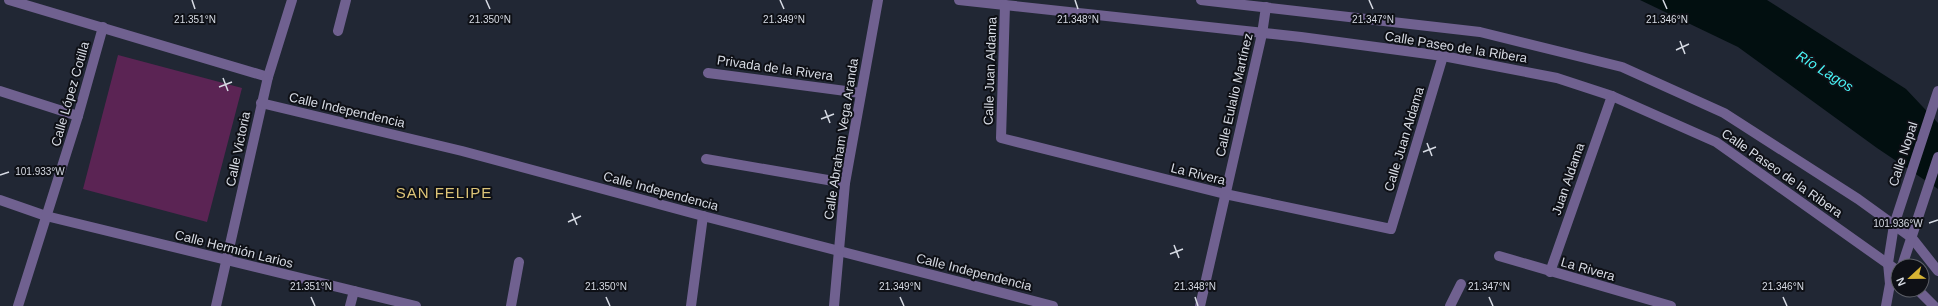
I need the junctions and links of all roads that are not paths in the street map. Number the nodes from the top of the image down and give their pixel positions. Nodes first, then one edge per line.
1 (9, 0) edge
2 (292, 0) edge
3 (346, 0) edge
4 (878, 0) edge
5 (959, 0) edge
6 (1201, 0) edge
7 (1005, 5) junction
8 (1266, 7) junction
9 (103, 27) junction
10 (338, 31) dead end
11 (1262, 34) junction
12 (1443, 56) junction
13 (708, 72) dead end
14 (268, 77) junction
15 (0, 91) edge
16 (1938, 91) edge
17 (861, 93) junction
18 (1612, 96) junction
19 (261, 103) junction
20 (78, 116) junction
21 (1001, 138) joint
22 (1938, 157) edge
23 (706, 159) dead end
24 (845, 182) junction
25 (1225, 194) junction
26 (0, 200) edge
27 (46, 216) junction
28 (703, 216) junction
29 (1894, 225) junction
30 (1391, 229) joint
31 (1912, 238) junction
32 (838, 250) junction
33 (1499, 256) dead end
34 (1905, 258) edge
35 (227, 261) junction
36 (519, 262) dead end
37 (1888, 263) junction
38 (1938, 271) edge
39 (1550, 272) junction
40 (1461, 284) dead end
41 (1889, 289) junction
42 (354, 291) junction
43 (1926, 298) edge
44 (18, 306) edge
45 (216, 306) edge
46 (350, 306) edge
47 (416, 306) edge
48 (511, 306) edge
49 (691, 306) edge
50 (834, 306) edge
51 (1053, 306) edge
52 (1200, 306) edge
53 (1450, 306) edge
54 (1670, 306) edge
55 (1880, 306) edge
56 (1886, 306) edge
57 (1934, 306) edge

1 - 9 street
2 - 14 street, Calle Victoria
3 - 10 street
4 - 17 street, Calle Abraham Vega Aranda
5 - 7 street, Calle Paseo de la Ribera
6 - 8 street, Calle Paseo de la Ribera
7 - 11 street, Calle Paseo de la Ribera
7 - 21 street, Calle Juan Aldama
8 - 11 street, Calle Eulalio Martínez
8 - 29 street, Calle Paseo de la Ribera
9 - 14 street
9 - 20 street, Calle López Cotilla
11 - 12 street, Calle Paseo de la Ribera
11 - 25 street, Calle Eulalio Martínez
12 - 18 street, Calle Paseo de la Ribera
12 - 30 street, Calle Juan Aldama
13 - 17 street, Privada de la Rivera
14 - 19 street, Calle Victoria
15 - 20 street
16 - 29 street, Calle Nopal
17 - 24 street, Calle Abraham Vega Aranda
18 - 37 street, Calle Paseo de la Ribera
18 - 39 street, Juan Aldama
19 - 28 street, Calle Independencia
19 - 35 street, Calle Victoria
20 - 27 street, Calle López Cotilla
21 - 25 street, La Rivera
22 - 31 street
23 - 24 street
24 - 32 street, Calle Abraham Vega Aranda
25 - 30 street, La Rivera
25 - 52 street, Calle Eulalio Martínez
26 - 27 street, Calle Hermión Larios
27 - 35 street, Calle Hermión Larios
27 - 44 street, Calle López Cotilla
28 - 32 street, Calle Independencia
28 - 49 street
29 - 31 street, Calle Paseo de la Ribera
29 - 37 street, Calle Nopal
31 - 34 street
31 - 38 street, Calle Paseo de la Ribera
32 - 50 street, Calle Abraham Vega Aranda
32 - 51 street, Calle Independencia
33 - 39 street, La Rivera
35 - 42 street, Calle Hermión Larios
35 - 45 street, Calle Victoria
36 - 48 street
37 - 41 street, Calle Nopal
39 - 54 street, La Rivera
40 - 53 street
41 - 55 street
41 - 56 street
42 - 46 street
42 - 47 street, Calle Hermión Larios
43 - 57 street

